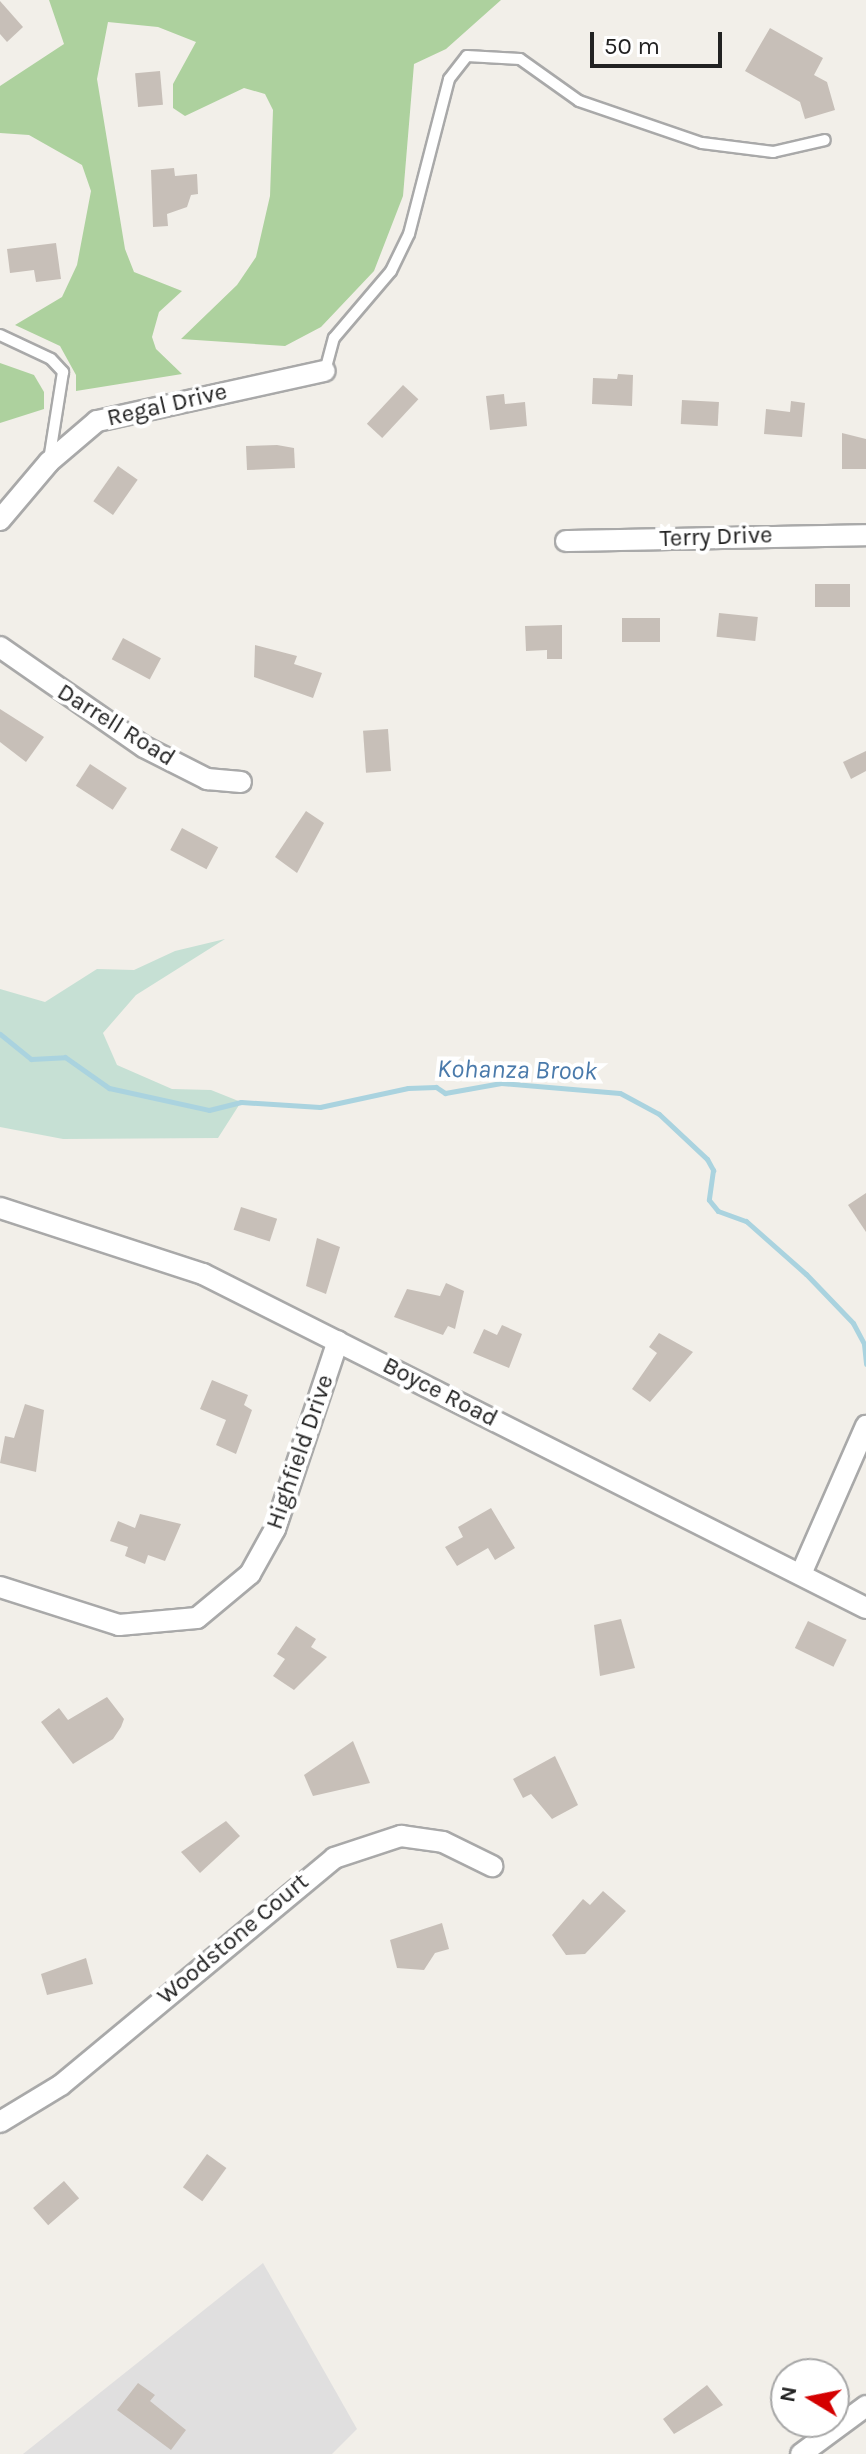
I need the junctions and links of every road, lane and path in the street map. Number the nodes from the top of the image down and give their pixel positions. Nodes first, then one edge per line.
1 (825, 140) dead end
2 (0, 335) edge
3 (325, 371) joint
4 (49, 462) junction
5 (0, 520) edge
6 (866, 535) edge
7 (566, 541) dead end
8 (0, 647) edge
9 (241, 782) dead end
10 (0, 1208) edge
11 (338, 1341) junction
12 (866, 1426) edge
13 (801, 1574) junction
14 (0, 1587) edge
15 (866, 1608) edge
16 (492, 1866) dead end
17 (0, 2122) edge
18 (866, 2406) edge
19 (801, 2454) edge

1 - 3 lane
2 - 4 lane
3 - 4 street, Regal Drive
4 - 5 street, Regal Drive
6 - 7 street, Terry Drive
8 - 9 street, Darrell Road
10 - 11 street, Boyce Road
11 - 13 street, Boyce Road
11 - 14 street, Highfield Drive
12 - 13 street
13 - 15 street, Boyce Road
16 - 17 street, Woodstone Court
18 - 19 street

